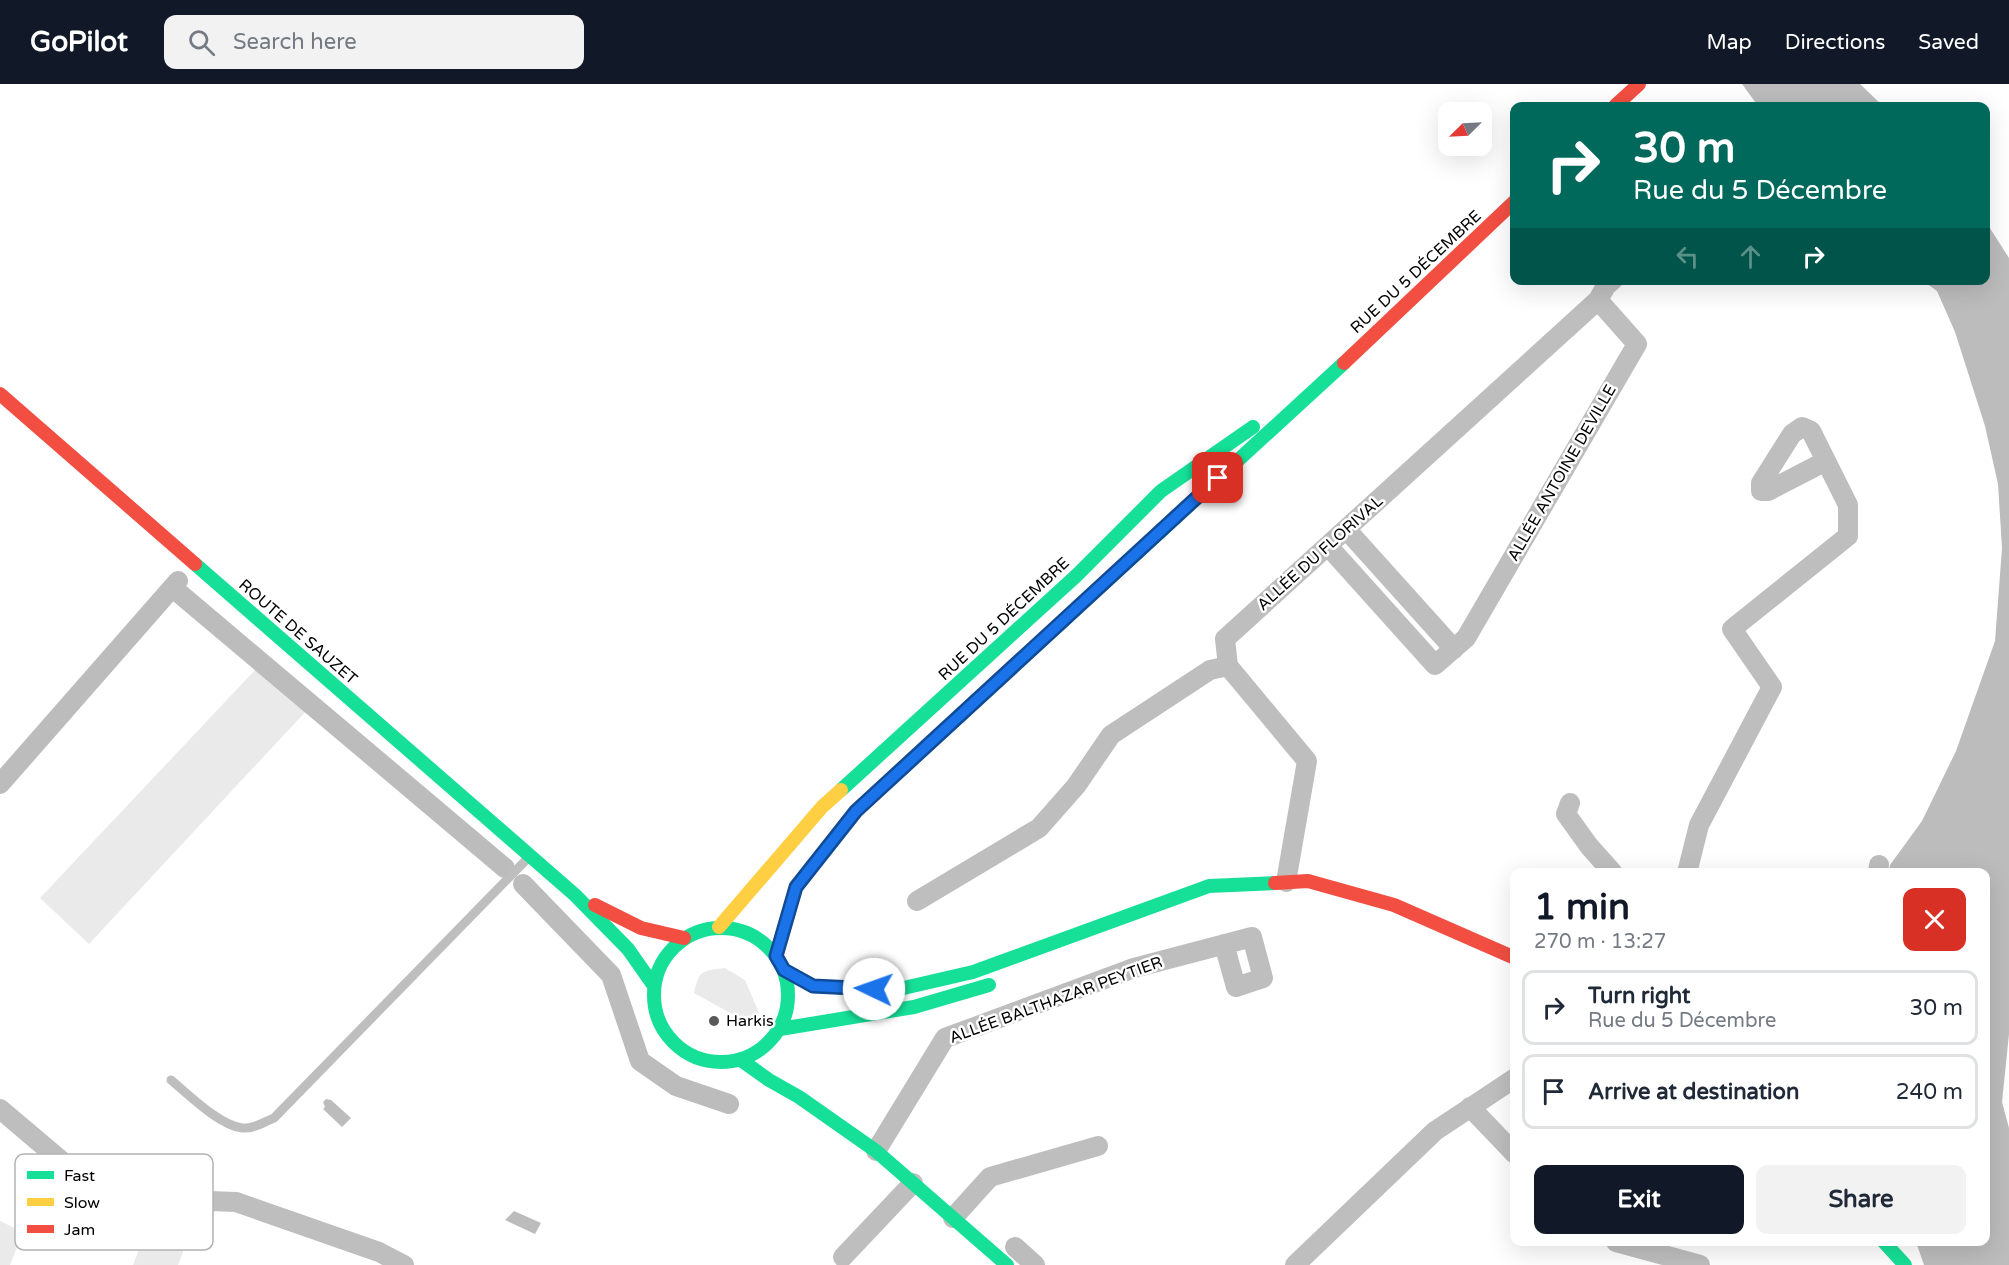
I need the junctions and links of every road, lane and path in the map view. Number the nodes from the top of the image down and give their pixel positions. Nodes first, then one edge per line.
1 (1639, 84) edge
2 (1619, 102) edge
3 (1510, 206) edge
4 (1607, 285) edge
5 (1598, 300) junction
6 (1339, 367) junction
7 (0, 394) edge
8 (1826, 461) dead end
9 (1346, 530) junction
10 (1328, 546) junction
11 (1454, 649) junction
12 (1228, 666) junction
13 (1570, 803) dead end
14 (530, 856) junction
15 (1609, 868) edge
16 (1688, 868) edge
17 (1286, 882) junction
18 (575, 895) junction
19 (1307, 895) dead end
20 (917, 901) dead end
21 (1395, 905) junction
22 (719, 927) junction
23 (684, 938) junction
24 (1224, 944) dead end
25 (776, 956) junction
26 (1510, 956) edge
27 (784, 970) junction
28 (996, 982) dead end
29 (654, 986) junction
30 (780, 1029) junction
31 (741, 1060) junction
32 (171, 1080) dead end
33 (1510, 1081) edge
34 (1470, 1107) junction
35 (0, 1109) edge
36 (1098, 1146) dead end
37 (1510, 1149) edge
38 (876, 1151) junction
39 (53, 1154) edge
40 (913, 1183) junction
41 (213, 1201) edge
42 (953, 1218) junction
43 (1627, 1246) edge
44 (1888, 1246) edge
45 (843, 1257) dead end
46 (1669, 1261) edge
47 (404, 1265) edge
48 (1007, 1265) edge
49 (1295, 1265) edge
50 (1700, 1265) edge
51 (1905, 1265) edge

1 - 2 main road
3 - 6 main road, RUE DU 5 DÉCEMBRE
4 - 5 street, ALLÉE DU FLORIVAL
5 - 9 street, ALLÉE DU FLORIVAL
5 - 11 street, ALLÉE ANTOINE DEVILLE
6 - 22 main road, RUE DU 5 DÉCEMBRE
6 - 25 main road, RUE DU 5 DÉCEMBRE
7 - 14 main road, ROUTE DE SAUZET
8 - 16 street
9 - 10 street, ALLÉE DU FLORIVAL
9 - 11 street
10 - 11 street, ALLÉE ANTOINE DEVILLE
10 - 12 street, ALLÉE DU FLORIVAL
12 - 17 street
12 - 20 street
13 - 15 street
14 - 18 main road, ROUTE DE SAUZET
14 - 32 lane
17 - 21 main road
17 - 27 main road
18 - 23 main road, ROUTE DE SAUZET
18 - 29 main road, ROUTE DE SAUZET
19 - 21 main road
21 - 26 main road
22 - 23 main road
22 - 25 main road
23 - 29 main road
24 - 38 street, ALLÉE BALTHAZAR PEYTIER
25 - 27 main road
27 - 30 main road
28 - 30 main road
29 - 31 main road
30 - 31 main road
31 - 38 main road
33 - 34 street
34 - 37 street
34 - 49 street
35 - 39 street
36 - 42 street
38 - 40 main road
40 - 42 main road
40 - 45 street
41 - 47 street
42 - 48 main road
43 - 46 street
44 - 51 main road
46 - 50 street

